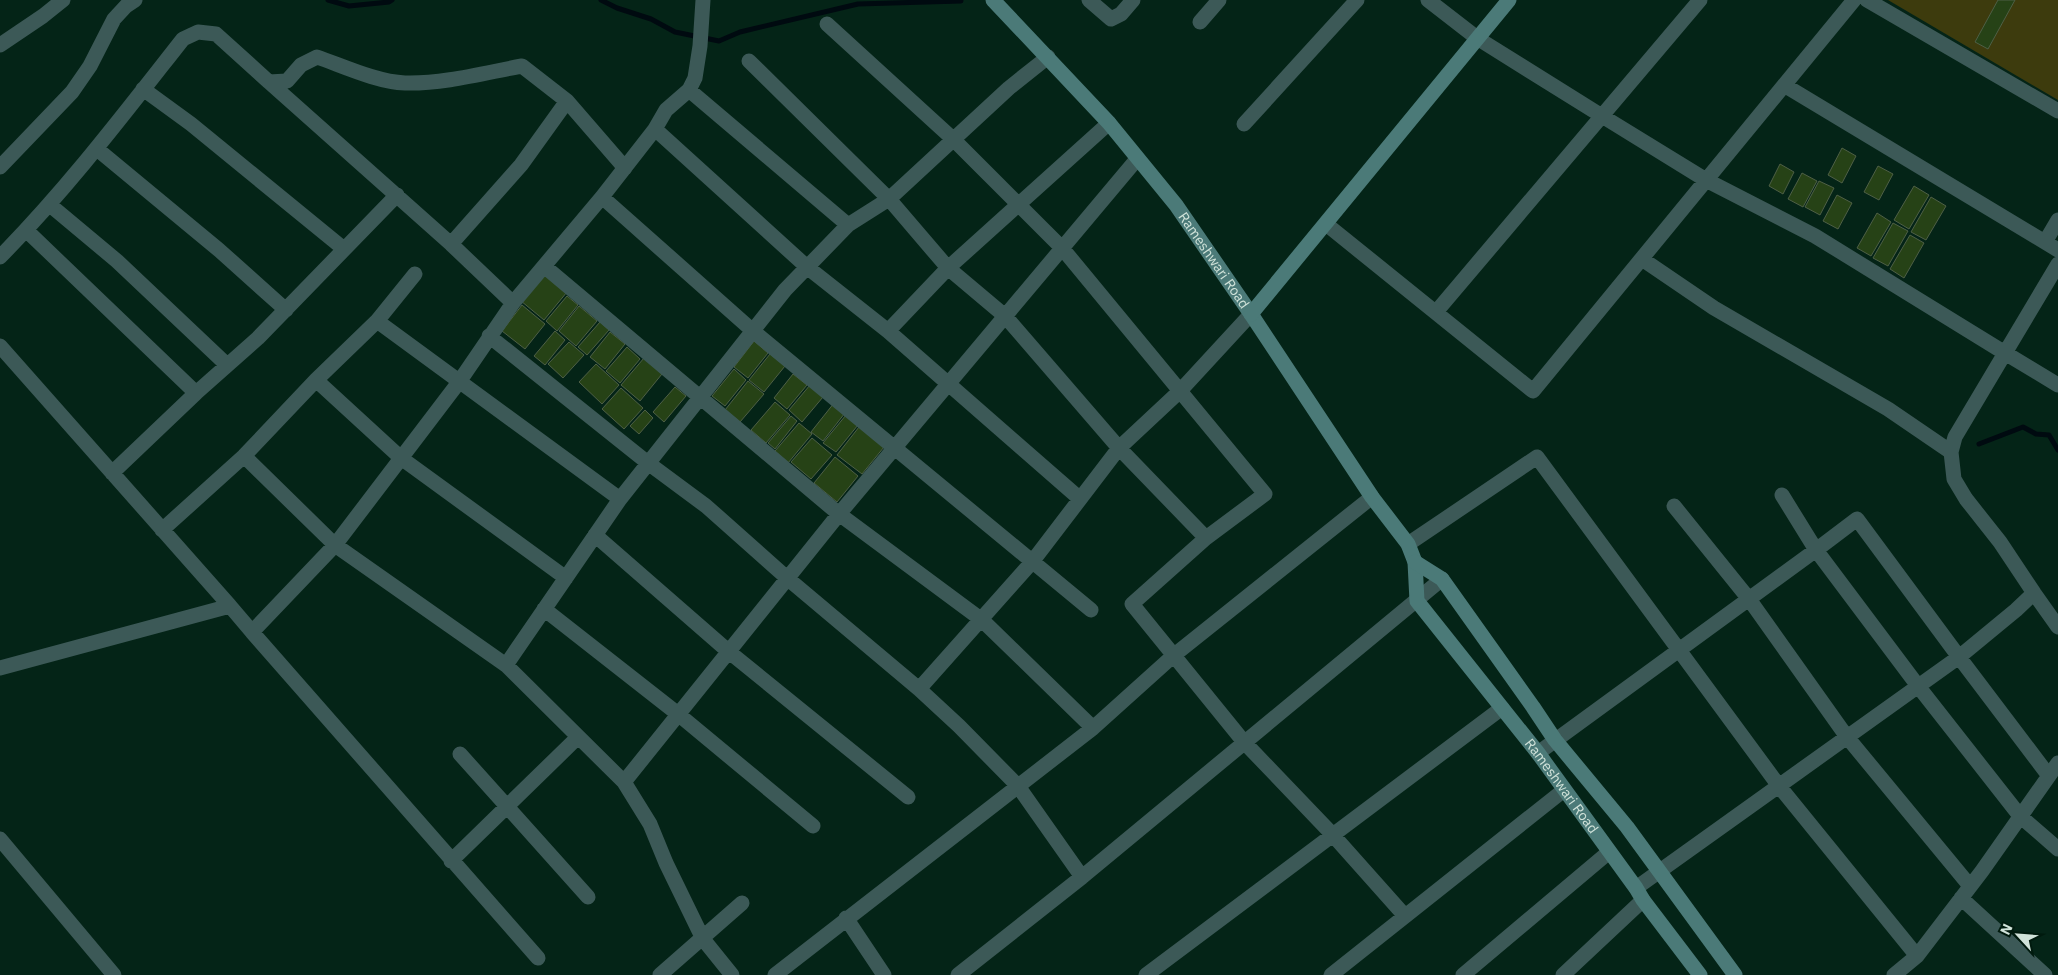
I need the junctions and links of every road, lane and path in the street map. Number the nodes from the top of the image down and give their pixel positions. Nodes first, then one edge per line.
1 (63, 0) edge
2 (135, 0) edge
3 (703, 0) edge
4 (993, 0) edge
5 (1089, 0) edge
6 (1133, 0) edge
7 (1220, 0) edge
8 (1357, 0) edge
9 (1428, 0) edge
10 (1509, 0) edge
11 (1700, 0) edge
12 (1854, 0) edge
13 (1867, 0) edge
14 (1200, 22) dead end
15 (827, 24) dead end
16 (1477, 38) junction
17 (0, 45) edge
18 (1048, 56) junction
19 (750, 61) dead end
20 (270, 82) junction
21 (1784, 85) junction
22 (143, 90) junction
23 (689, 90) junction
24 (567, 101) junction
25 (2058, 111) edge
26 (1602, 116) junction
27 (1109, 123) junction
28 (1244, 124) dead end
29 (655, 129) junction
30 (953, 139) junction
31 (97, 149) junction
32 (1137, 159) junction
33 (0, 167) edge
34 (625, 168) junction
35 (1706, 180) junction
36 (397, 195) junction
37 (602, 197) junction
38 (889, 199) junction
39 (1019, 204) junction
40 (50, 205) junction
41 (2058, 220) edge
42 (1326, 224) junction
43 (848, 225) junction
44 (26, 230) junction
45 (451, 244) junction
46 (2052, 246) edge
47 (1062, 248) junction
48 (344, 250) junction
49 (0, 257) edge
50 (1642, 258) junction
51 (2058, 264) edge
52 (544, 266) junction
53 (807, 267) junction
54 (948, 268) junction
55 (415, 274) dead end
56 (513, 303) junction
57 (286, 310) junction
58 (1436, 312) junction
59 (1251, 314) junction
60 (1005, 316) junction
61 (377, 321) junction
62 (753, 331) junction
63 (888, 331) junction
64 (489, 336) junction
65 (0, 346) edge
66 (2005, 353) junction
67 (227, 365) junction
68 (316, 380) junction
69 (459, 382) junction
70 (948, 385) junction
71 (2058, 385) edge
72 (1180, 391) junction
73 (196, 393) junction
74 (700, 398) junction
75 (894, 447) junction
76 (1118, 448) junction
77 (1951, 452) junction
78 (244, 456) junction
79 (401, 458) junction
80 (648, 463) junction
81 (112, 473) junction
82 (1782, 495) dead end
83 (1372, 497) junction
84 (1079, 498) junction
85 (620, 499) junction
86 (1674, 506) dead end
87 (840, 514) junction
88 (162, 530) junction
89 (595, 535) junction
90 (1206, 538) junction
91 (1408, 544) junction
92 (335, 545) junction
93 (1816, 550) junction
94 (1032, 562) junction
95 (1415, 562) junction
96 (566, 578) junction
97 (787, 578) junction
98 (1442, 579) junction
99 (2034, 593) junction
100 (1749, 599) junction
101 (1417, 602) junction
102 (230, 606) junction
103 (544, 609) junction
104 (1091, 610) dead end
105 (982, 620) junction
106 (2058, 627) edge
107 (252, 632) junction
108 (728, 651) junction
109 (1678, 651) junction
110 (1173, 656) junction
111 (1959, 657) junction
112 (506, 665) junction
113 (0, 668) edge
114 (1918, 686) junction
115 (919, 689) junction
116 (1502, 708) junction
117 (678, 714) junction
118 (1093, 728) junction
119 (578, 737) junction
120 (1847, 737) junction
121 (1555, 740) junction
122 (1244, 742) junction
123 (1538, 753) junction
124 (460, 754) dead end
125 (2058, 763) edge
126 (2049, 776) junction
127 (624, 782) junction
128 (1018, 786) junction
129 (1779, 786) junction
130 (1564, 790) junction
131 (908, 797) dead end
132 (508, 806) junction
133 (2020, 816) junction
134 (813, 826) dead end
135 (1332, 836) junction
136 (0, 839) edge
137 (2058, 849) edge
138 (1609, 852) junction
139 (451, 860) junction
140 (1659, 872) junction
141 (1082, 877) junction
142 (1965, 892) junction
143 (1640, 894) junction
144 (588, 897) dead end
145 (742, 903) dead end
146 (1405, 916) junction
147 (846, 918) junction
148 (703, 939) junction
149 (1917, 956) junction
150 (538, 958) dead end
151 (114, 975) edge
152 (660, 975) edge
153 (732, 975) edge
154 (775, 975) edge
155 (884, 975) edge
156 (958, 975) edge
157 (1146, 975) edge
158 (1331, 975) edge
159 (1463, 975) edge
160 (1563, 975) edge
161 (1700, 975) edge
162 (1735, 975) edge
163 (1894, 975) edge
164 (2046, 975) edge

1 - 17 street
2 - 33 street
3 - 23 street
4 - 18 main road, Rameshwari Road
5 - 6 street
7 - 14 street
8 - 28 street
9 - 16 street
10 - 16 main road
11 - 26 street
12 - 21 street
13 - 25 street
15 - 30 street
16 - 26 street
16 - 42 main road
18 - 27 main road, Rameshwari Road
18 - 30 street
19 - 38 street
20 - 22 street
20 - 24 street
20 - 36 street
21 - 35 street
21 - 46 street
22 - 31 street
22 - 48 street
23 - 29 street
23 - 43 street
24 - 34 street
24 - 45 street
26 - 35 street
26 - 58 street
27 - 32 main road, Rameshwari Road
27 - 39 street
29 - 34 street
29 - 53 street
30 - 38 street
30 - 39 street
31 - 40 street
31 - 57 street
32 - 47 street
32 - 59 main road, Rameshwari Road
34 - 37 street
35 - 50 street
35 - 66 street
36 - 45 street
36 - 48 street
37 - 52 street
37 - 62 street
38 - 43 street
38 - 54 street
39 - 47 street
39 - 54 street
40 - 44 street
40 - 67 street
41 - 46 street
42 - 58 street
42 - 59 main road
43 - 53 street
44 - 49 street
44 - 73 street
45 - 56 street
47 - 60 street
47 - 72 street
48 - 57 street
50 - 58 street
50 - 77 street
51 - 66 street
52 - 56 street
52 - 74 street
53 - 62 street
53 - 63 street
54 - 60 street
54 - 63 street
55 - 61 street
56 - 64 street
57 - 67 street
59 - 72 street
59 - 83 main road, Rameshwari Road
60 - 70 street
60 - 76 street
61 - 68 street
61 - 69 street
62 - 74 street
62 - 75 street
63 - 70 street
64 - 69 street
64 - 80 street
65 - 81 street
66 - 71 street
66 - 77 street
67 - 73 street
68 - 78 street
68 - 79 street
69 - 79 street
69 - 85 street
70 - 75 street
70 - 84 street
72 - 76 street
72 - 90 street
73 - 81 street
74 - 80 street
74 - 87 street
75 - 87 street
75 - 94 street
76 - 84 street
76 - 90 street
77 - 99 street
78 - 88 street
78 - 92 street
79 - 92 street
79 - 96 street
80 - 85 street
80 - 97 street
81 - 88 street
82 - 93 street
83 - 91 main road, Rameshwari Road
83 - 110 street
84 - 94 street
85 - 89 street
86 - 100 street
87 - 97 street
87 - 105 street
88 - 102 street
89 - 96 street
89 - 108 street
90 - 110 street
91 - 95 main road, Rameshwari Road
91 - 109 street
92 - 107 street
92 - 112 street
93 - 100 street
93 - 111 street
93 - 114 street
94 - 104 street
94 - 105 street
95 - 98 main road
95 - 101 main road, Rameshwari Road
96 - 103 street
97 - 108 street
97 - 115 street
98 - 101 street
98 - 121 main road
99 - 106 street
99 - 111 street
100 - 109 street
100 - 120 street
101 - 116 main road, Rameshwari Road
101 - 122 street
102 - 107 street
102 - 113 street
103 - 112 street
103 - 117 street
105 - 115 street
105 - 118 street
107 - 139 street
108 - 117 street
108 - 131 street
109 - 121 street
109 - 129 street
110 - 118 street
110 - 122 street
111 - 114 street
111 - 126 street
112 - 119 street
114 - 120 street
114 - 133 street
115 - 128 street
116 - 123 main road, Rameshwari Road
116 - 135 street
117 - 127 street
117 - 134 street
118 - 128 street
119 - 127 street
119 - 132 street
120 - 129 street
120 - 142 street
121 - 123 street
121 - 140 main road
122 - 135 street
122 - 141 street
123 - 130 main road, Rameshwari Road
124 - 132 street
125 - 126 street
126 - 133 street
127 - 148 street
128 - 141 street
128 - 147 street
129 - 140 street
129 - 149 street
130 - 138 main road, Rameshwari Road
130 - 146 street
132 - 139 street
132 - 144 street
133 - 137 street
133 - 142 street
135 - 146 street
135 - 157 street
136 - 151 street
138 - 143 main road, Rameshwari Road
138 - 159 street
139 - 150 street
140 - 143 street
140 - 162 main road
141 - 156 street
142 - 149 street
142 - 164 street
143 - 160 street
143 - 161 main road, Rameshwari Road
145 - 148 street
146 - 158 street
147 - 154 street
147 - 155 street
148 - 152 street
148 - 153 street
149 - 163 street

